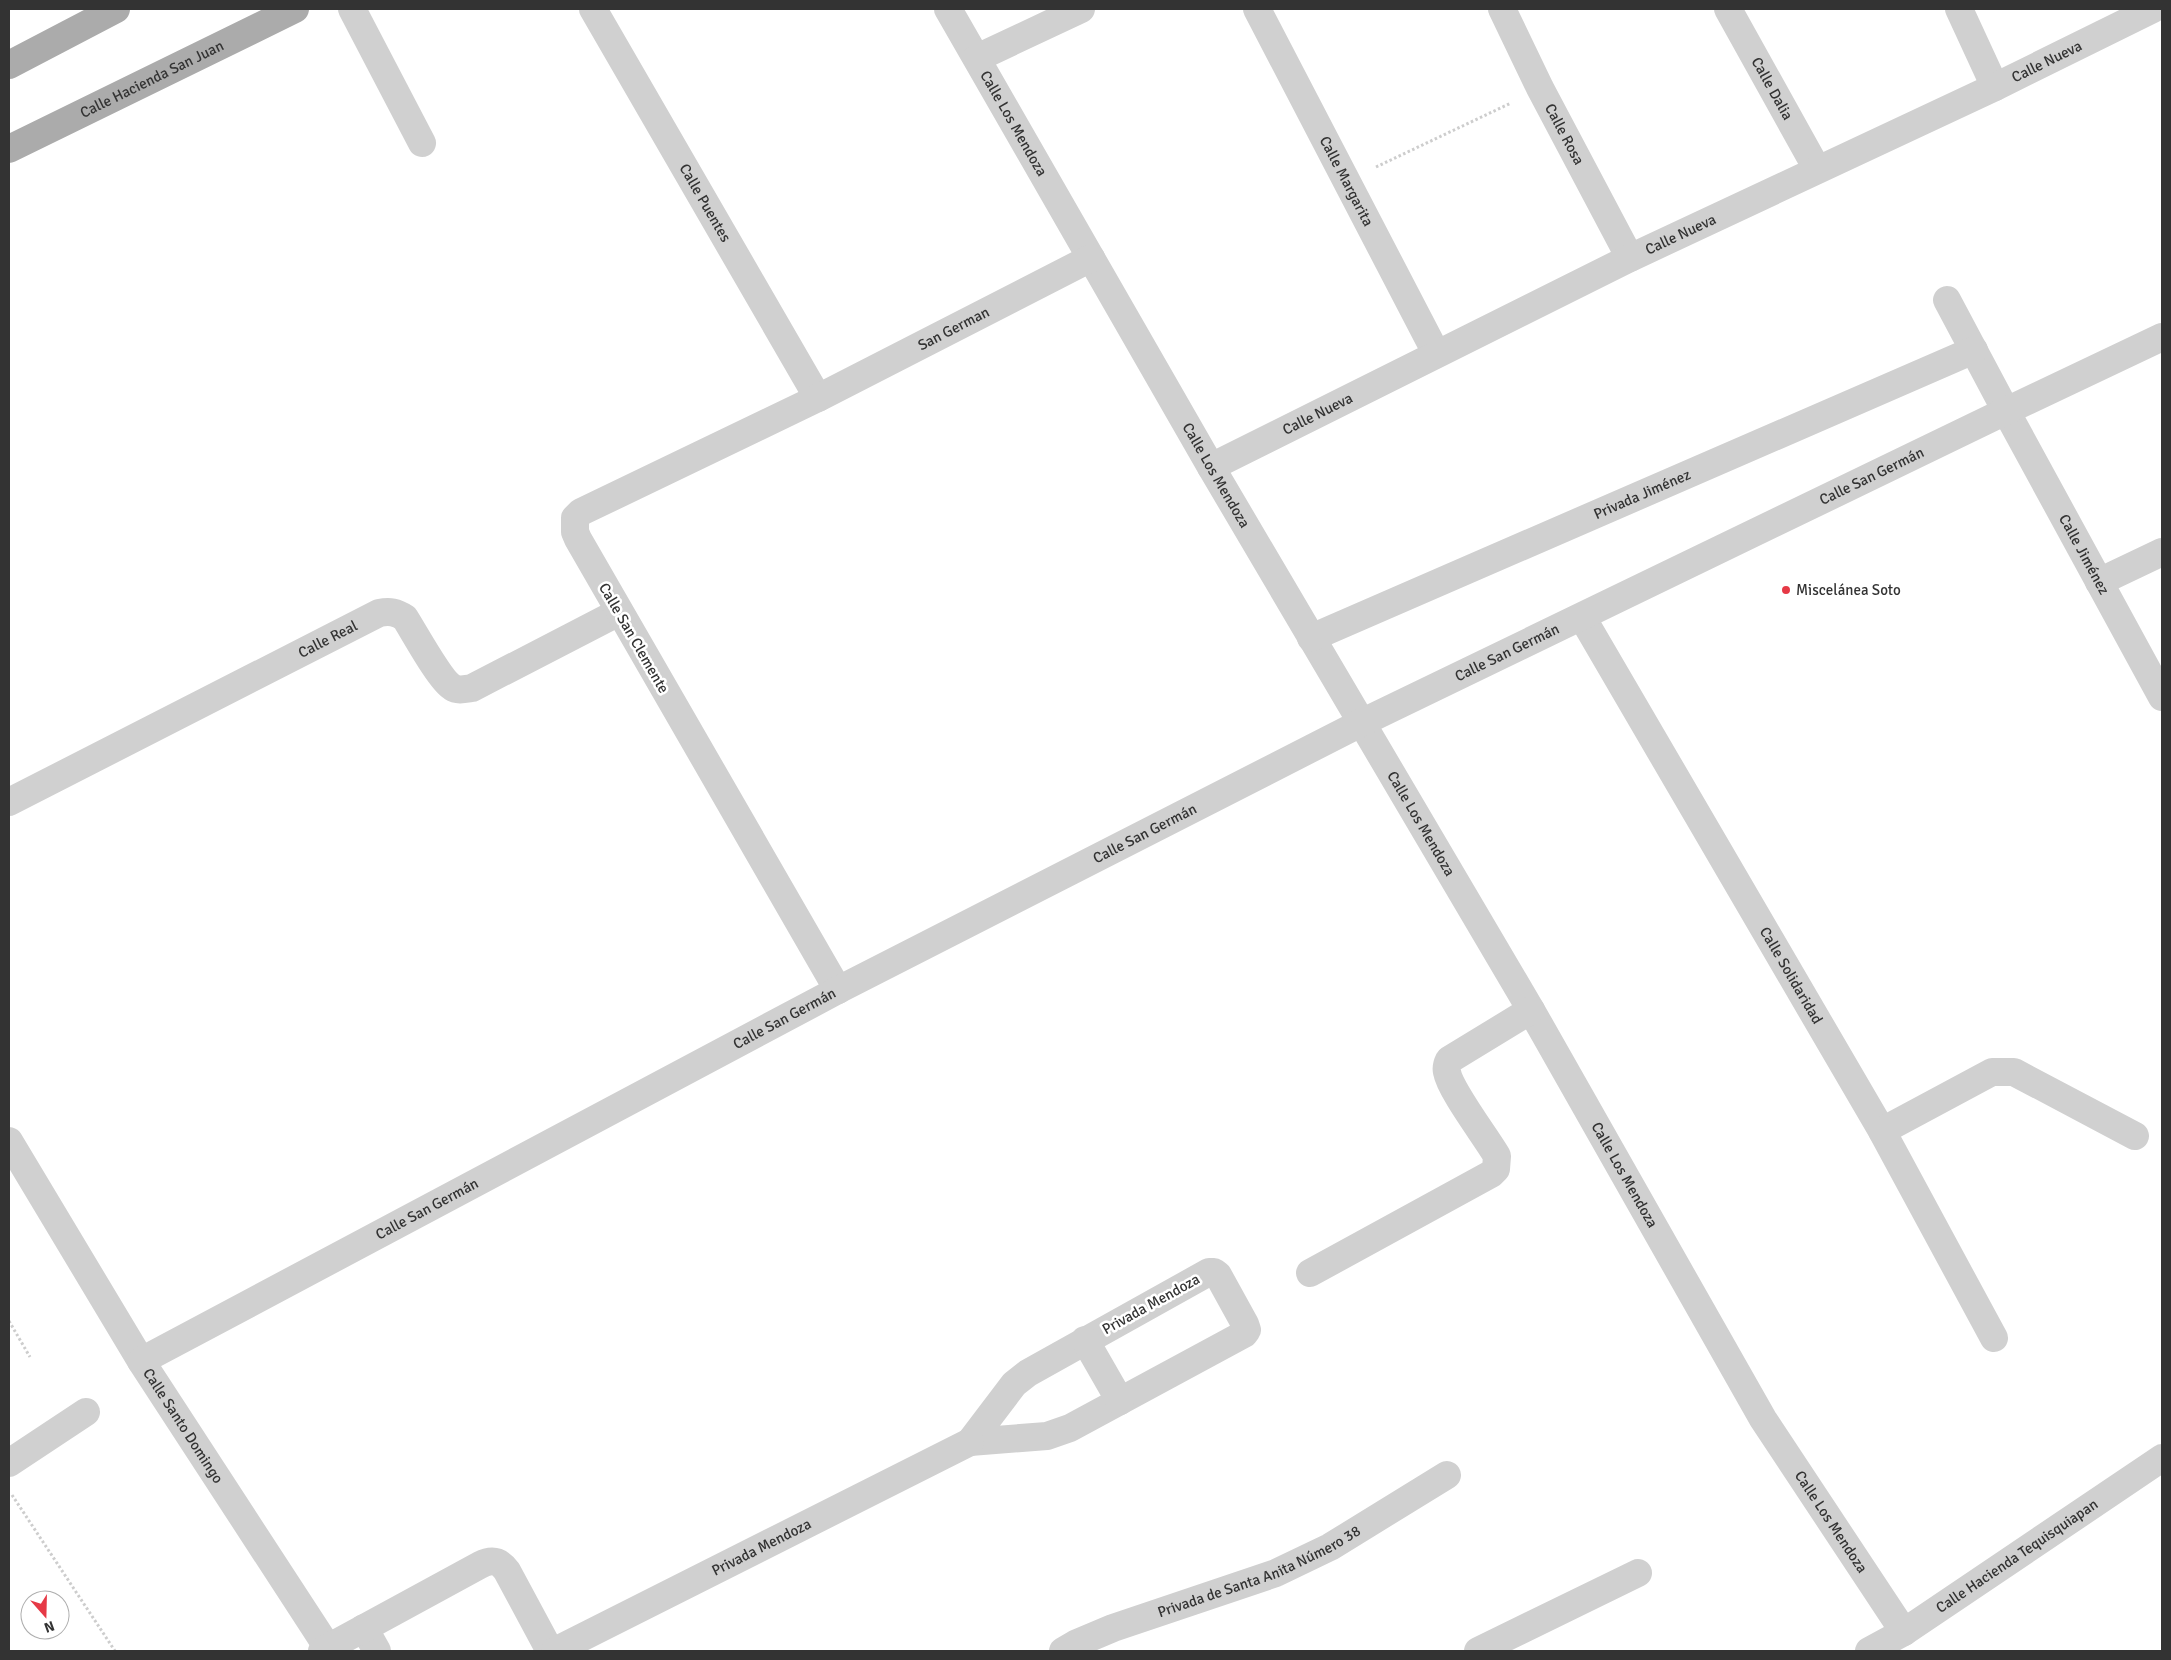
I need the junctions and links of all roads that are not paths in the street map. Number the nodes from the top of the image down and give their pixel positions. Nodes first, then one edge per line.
1 (116, 9) edge
2 (295, 9) edge
3 (352, 9) edge
4 (593, 9) edge
5 (948, 9) edge
6 (1081, 9) edge
7 (1258, 9) edge
8 (1502, 9) edge
9 (1728, 9) edge
10 (1959, 9) edge
11 (2153, 9) edge
12 (977, 58) junction
13 (9, 65) edge
14 (1995, 87) junction
15 (422, 143) dead end
16 (9, 150) edge
17 (1817, 169) junction
18 (1090, 258) junction
19 (1630, 258) junction
20 (1947, 300) dead end
21 (2162, 337) edge
22 (1974, 350) junction
23 (1436, 353) junction
24 (818, 398) junction
25 (2006, 411) junction
26 (1211, 467) junction
27 (2162, 552) edge
28 (2099, 582) junction
29 (619, 612) junction
30 (1582, 617) junction
31 (1311, 638) junction
32 (2162, 697) edge
33 (1361, 723) junction
34 (9, 802) edge
35 (838, 990) junction
36 (1531, 1010) junction
37 (1882, 1131) junction
38 (2135, 1136) dead end
39 (9, 1141) edge
40 (1310, 1273) dead end
41 (1994, 1338) dead end
42 (1085, 1340) junction
43 (141, 1361) junction
44 (1120, 1401) junction
45 (86, 1412) dead end
46 (970, 1442) junction
47 (2162, 1458) edge
48 (9, 1462) edge
49 (1447, 1476) dead end
50 (1638, 1573) dead end
51 (1904, 1632) junction
52 (371, 1640) edge
53 (325, 1650) edge
54 (550, 1651) edge
55 (555, 1651) edge
56 (1063, 1651) edge
57 (1478, 1651) edge
58 (1869, 1651) edge

1 - 13 main road
2 - 16 main road, Calle Hacienda San Juan
3 - 15 street
4 - 24 street, Calle Puentes
5 - 12 street, Calle Los Mendoza
6 - 12 street
7 - 23 street, Calle Margarita
8 - 19 street, Calle Rosa
9 - 17 street, Calle Dalia
10 - 14 street
11 - 14 street, Calle Nueva
12 - 18 street, Calle Los Mendoza
14 - 17 street, Calle Nueva
17 - 19 street, Calle Nueva
18 - 24 street, San German
18 - 26 street, Calle Los Mendoza
19 - 23 street, Calle Nueva
20 - 22 street
21 - 25 street, Calle San Germán
22 - 25 street
22 - 31 street, Privada Jiménez
23 - 26 street, Calle Nueva
24 - 29 street, Calle San Clemente
25 - 28 street, Calle Jiménez
25 - 30 street, Calle San Germán
26 - 31 street, Calle Los Mendoza
27 - 28 street
28 - 32 street, Calle Jiménez
29 - 34 street, Calle Real
29 - 35 street, Calle San Clemente
30 - 33 street, Calle San Germán
30 - 37 street, Calle Solidaridad
31 - 33 street, Calle Los Mendoza
33 - 35 street, Calle San Germán
33 - 36 street, Calle Los Mendoza
35 - 43 street, Calle San Germán
36 - 40 street
36 - 51 street, Calle Los Mendoza
37 - 38 street
37 - 41 street, Calle Solidaridad
39 - 43 street, Calle Santo Domingo
42 - 44 street
42 - 44 street, Privada Mendoza
42 - 46 street, Privada Mendoza
43 - 53 street, Calle Santo Domingo
44 - 46 street, Privada Mendoza
45 - 48 street
46 - 55 street, Privada Mendoza
47 - 51 street, Calle Hacienda Tequisquiapan
49 - 56 street, Privada de Santa Anita Número 38
50 - 57 street
51 - 58 street, Calle Hacienda Tequisquiapan
52 - 53 street, Calle Santo Domingo
52 - 54 street

